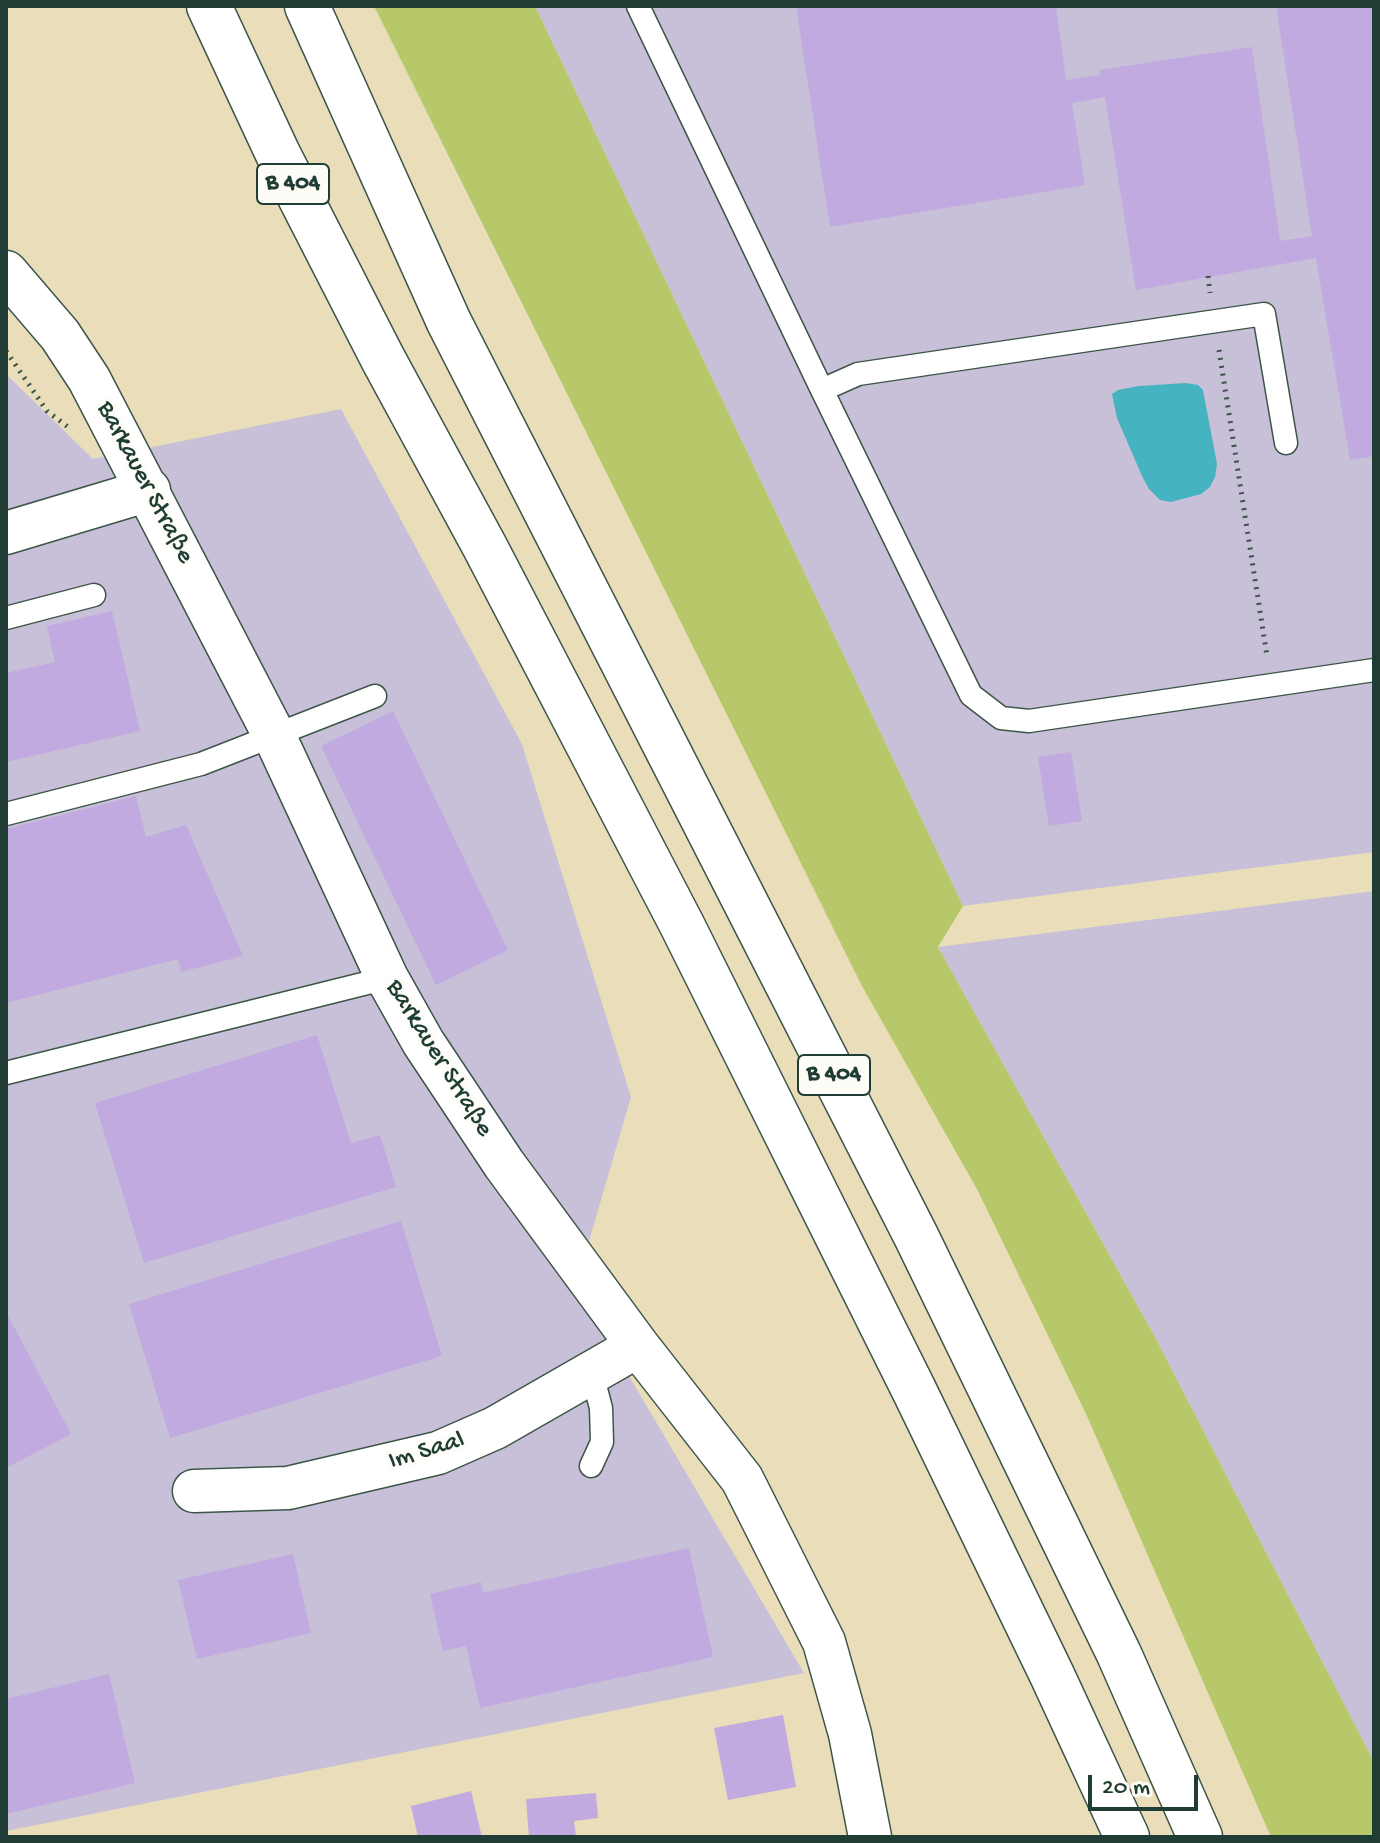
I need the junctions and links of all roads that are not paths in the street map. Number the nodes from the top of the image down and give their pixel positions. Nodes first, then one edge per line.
1 (209, 6) edge
2 (307, 6) edge
3 (638, 6) edge
4 (6, 272) edge
5 (822, 390) junction
6 (1286, 443) dead end
7 (149, 490) junction
8 (6, 533) edge
9 (94, 595) dead end
10 (6, 618) edge
11 (1374, 670) edge
12 (375, 696) dead end
13 (274, 735) junction
14 (6, 814) edge
15 (387, 978) junction
16 (6, 1073) edge
17 (638, 1346) junction
18 (592, 1374) junction
19 (591, 1466) dead end
20 (194, 1491) dead end
21 (870, 1837) edge
22 (1127, 1837) edge
23 (1200, 1837) edge

1 - 22 highway, B 404
2 - 23 highway, B 404
3 - 5 lane
4 - 7 street, Barkauer Straße
5 - 6 lane
5 - 11 lane
7 - 8 street
7 - 13 street, Barkauer Straße
9 - 10 lane
12 - 13 lane
13 - 14 lane
13 - 15 street, Barkauer Straße
15 - 16 lane
15 - 17 street, Barkauer Straße
17 - 18 street, Im Saal
17 - 21 street, Barkauer Straße
18 - 19 lane
18 - 20 street, Im Saal

